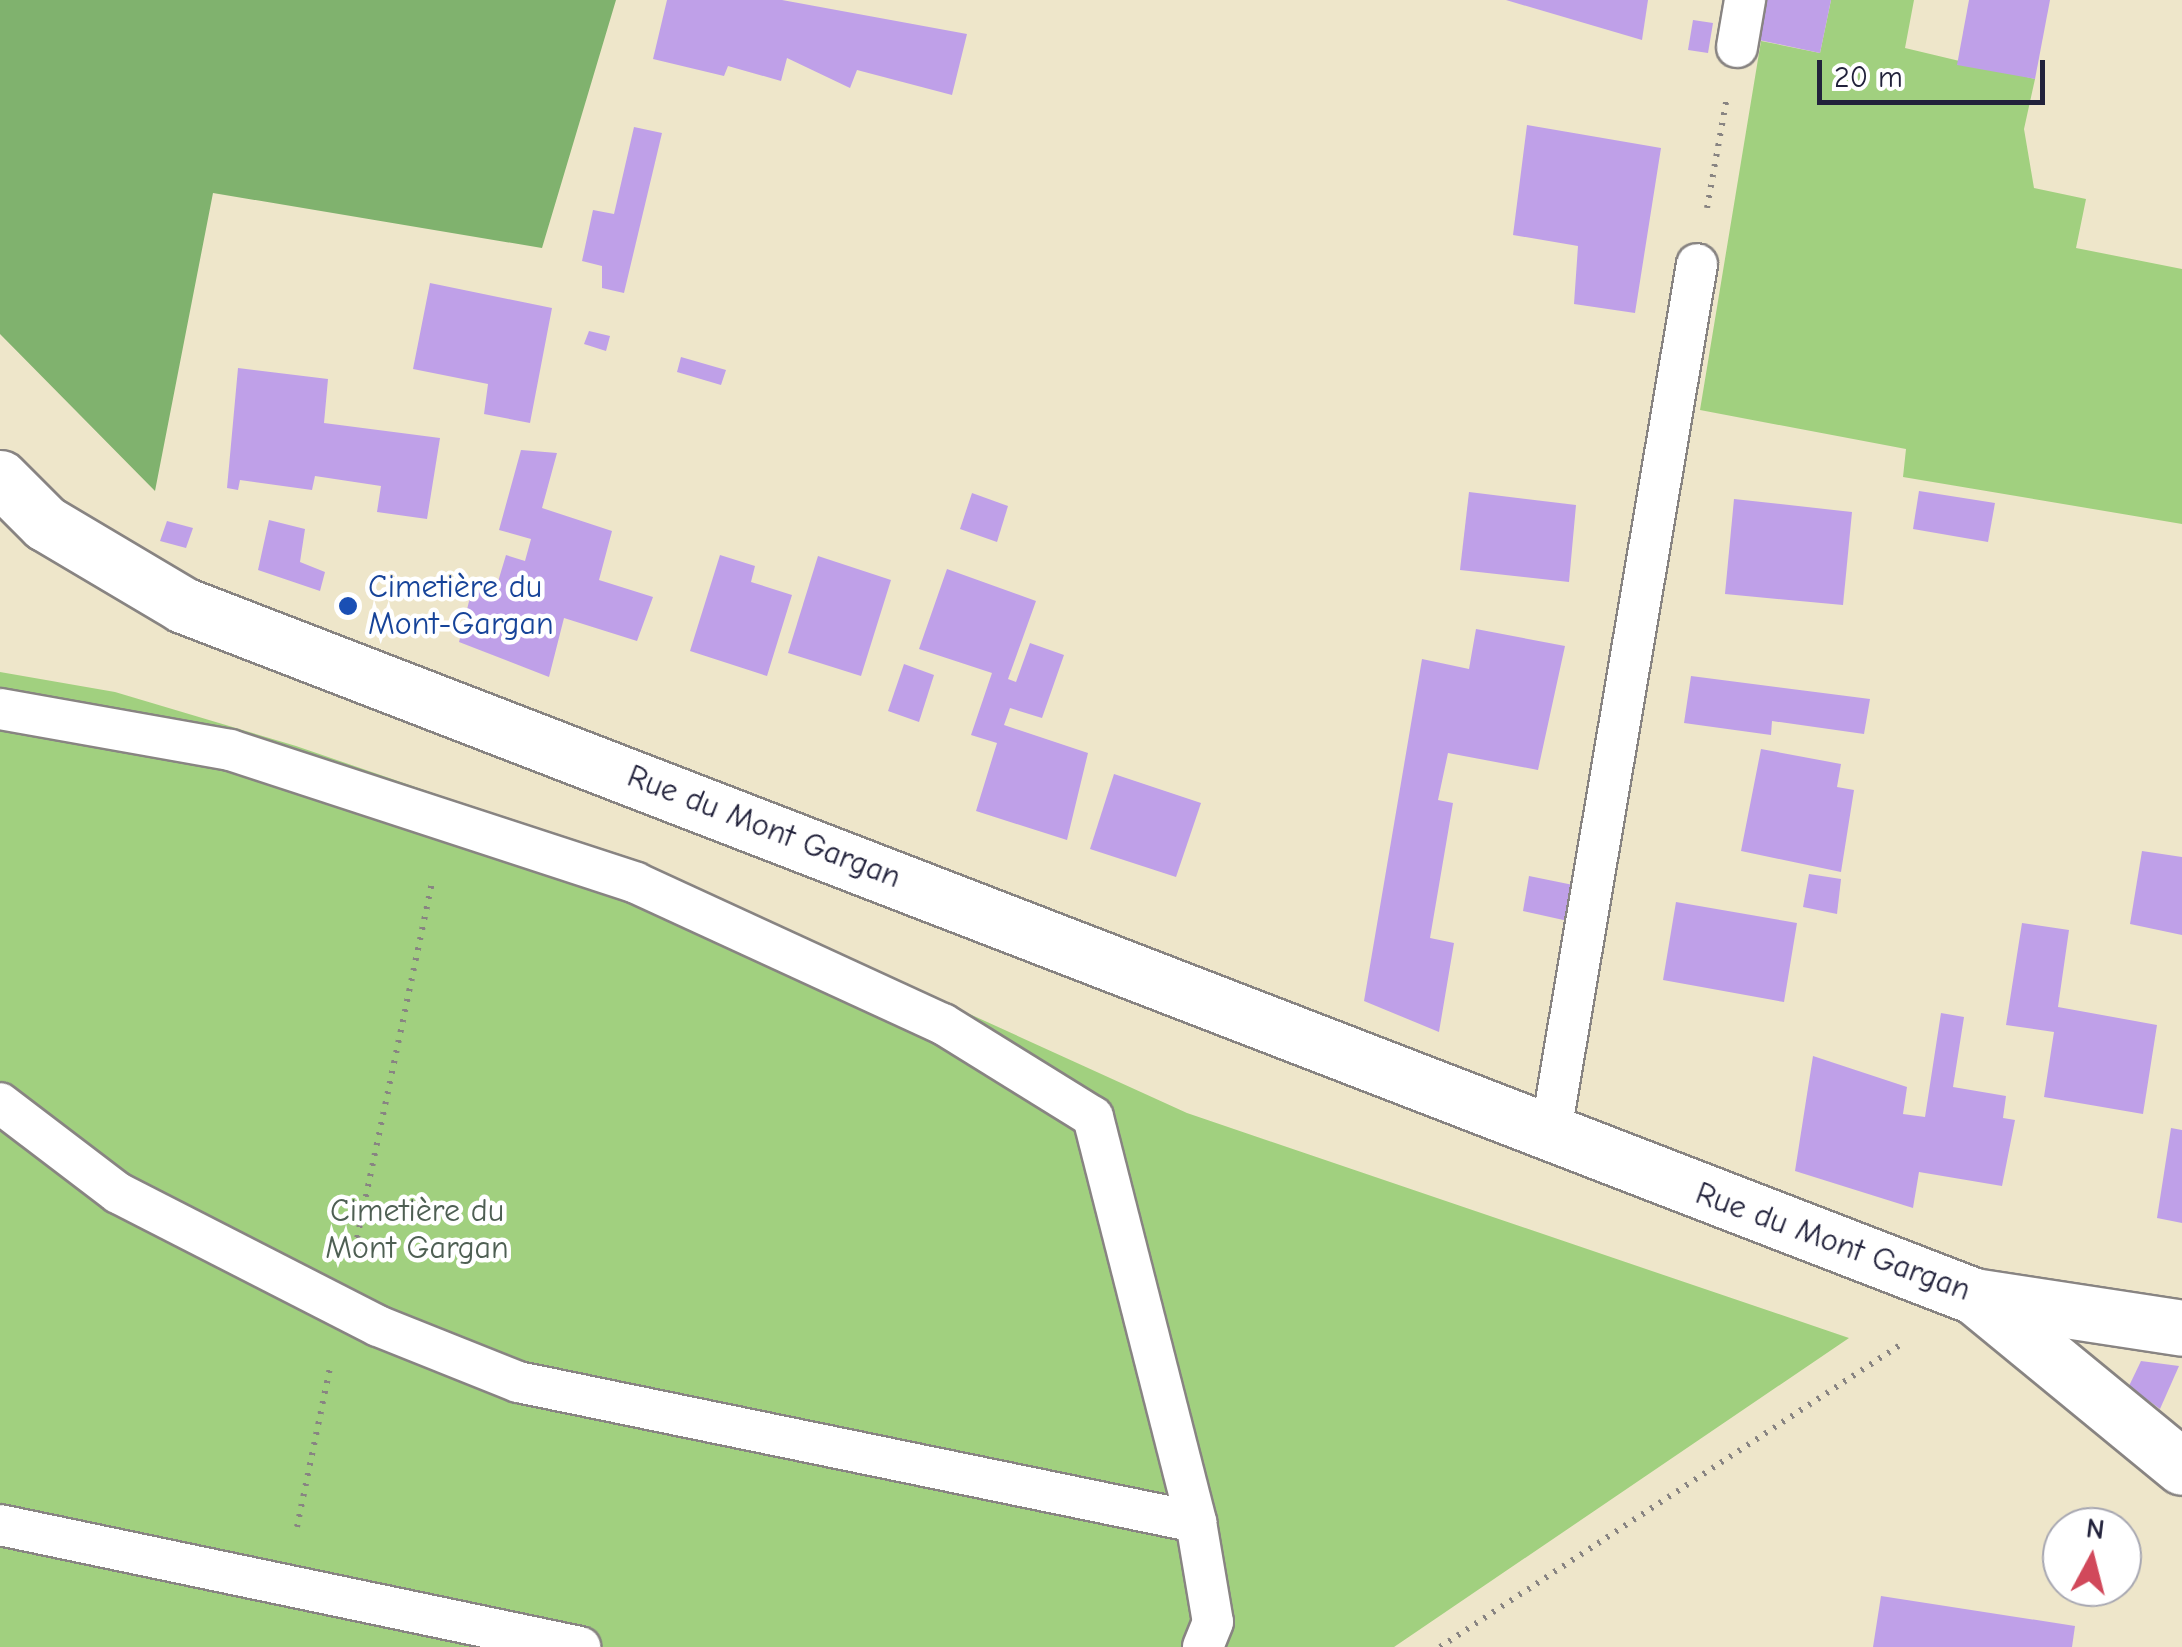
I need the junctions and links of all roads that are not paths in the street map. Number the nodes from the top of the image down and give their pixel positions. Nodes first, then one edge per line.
1 (1746, 0) edge
2 (1736, 46) road end
3 (1696, 264) dead end
4 (0, 478) edge
5 (22, 526) edge
6 (0, 709) edge
7 (0, 1103) edge
8 (1550, 1137) junction
9 (1974, 1296) junction
10 (2182, 1328) edge
11 (2182, 1467) edge
12 (1196, 1522) junction
13 (0, 1525) edge
14 (580, 1647) edge
15 (1202, 1647) edge

1 - 2 lane
3 - 8 lane
4 - 5 street, Rue du Mont Gargan
5 - 8 street, Rue du Mont Gargan
6 - 12 lane
7 - 12 lane
8 - 9 street, Rue du Mont Gargan
9 - 10 street, Rue du Mont Gargan
9 - 11 street
12 - 15 lane
13 - 14 lane

